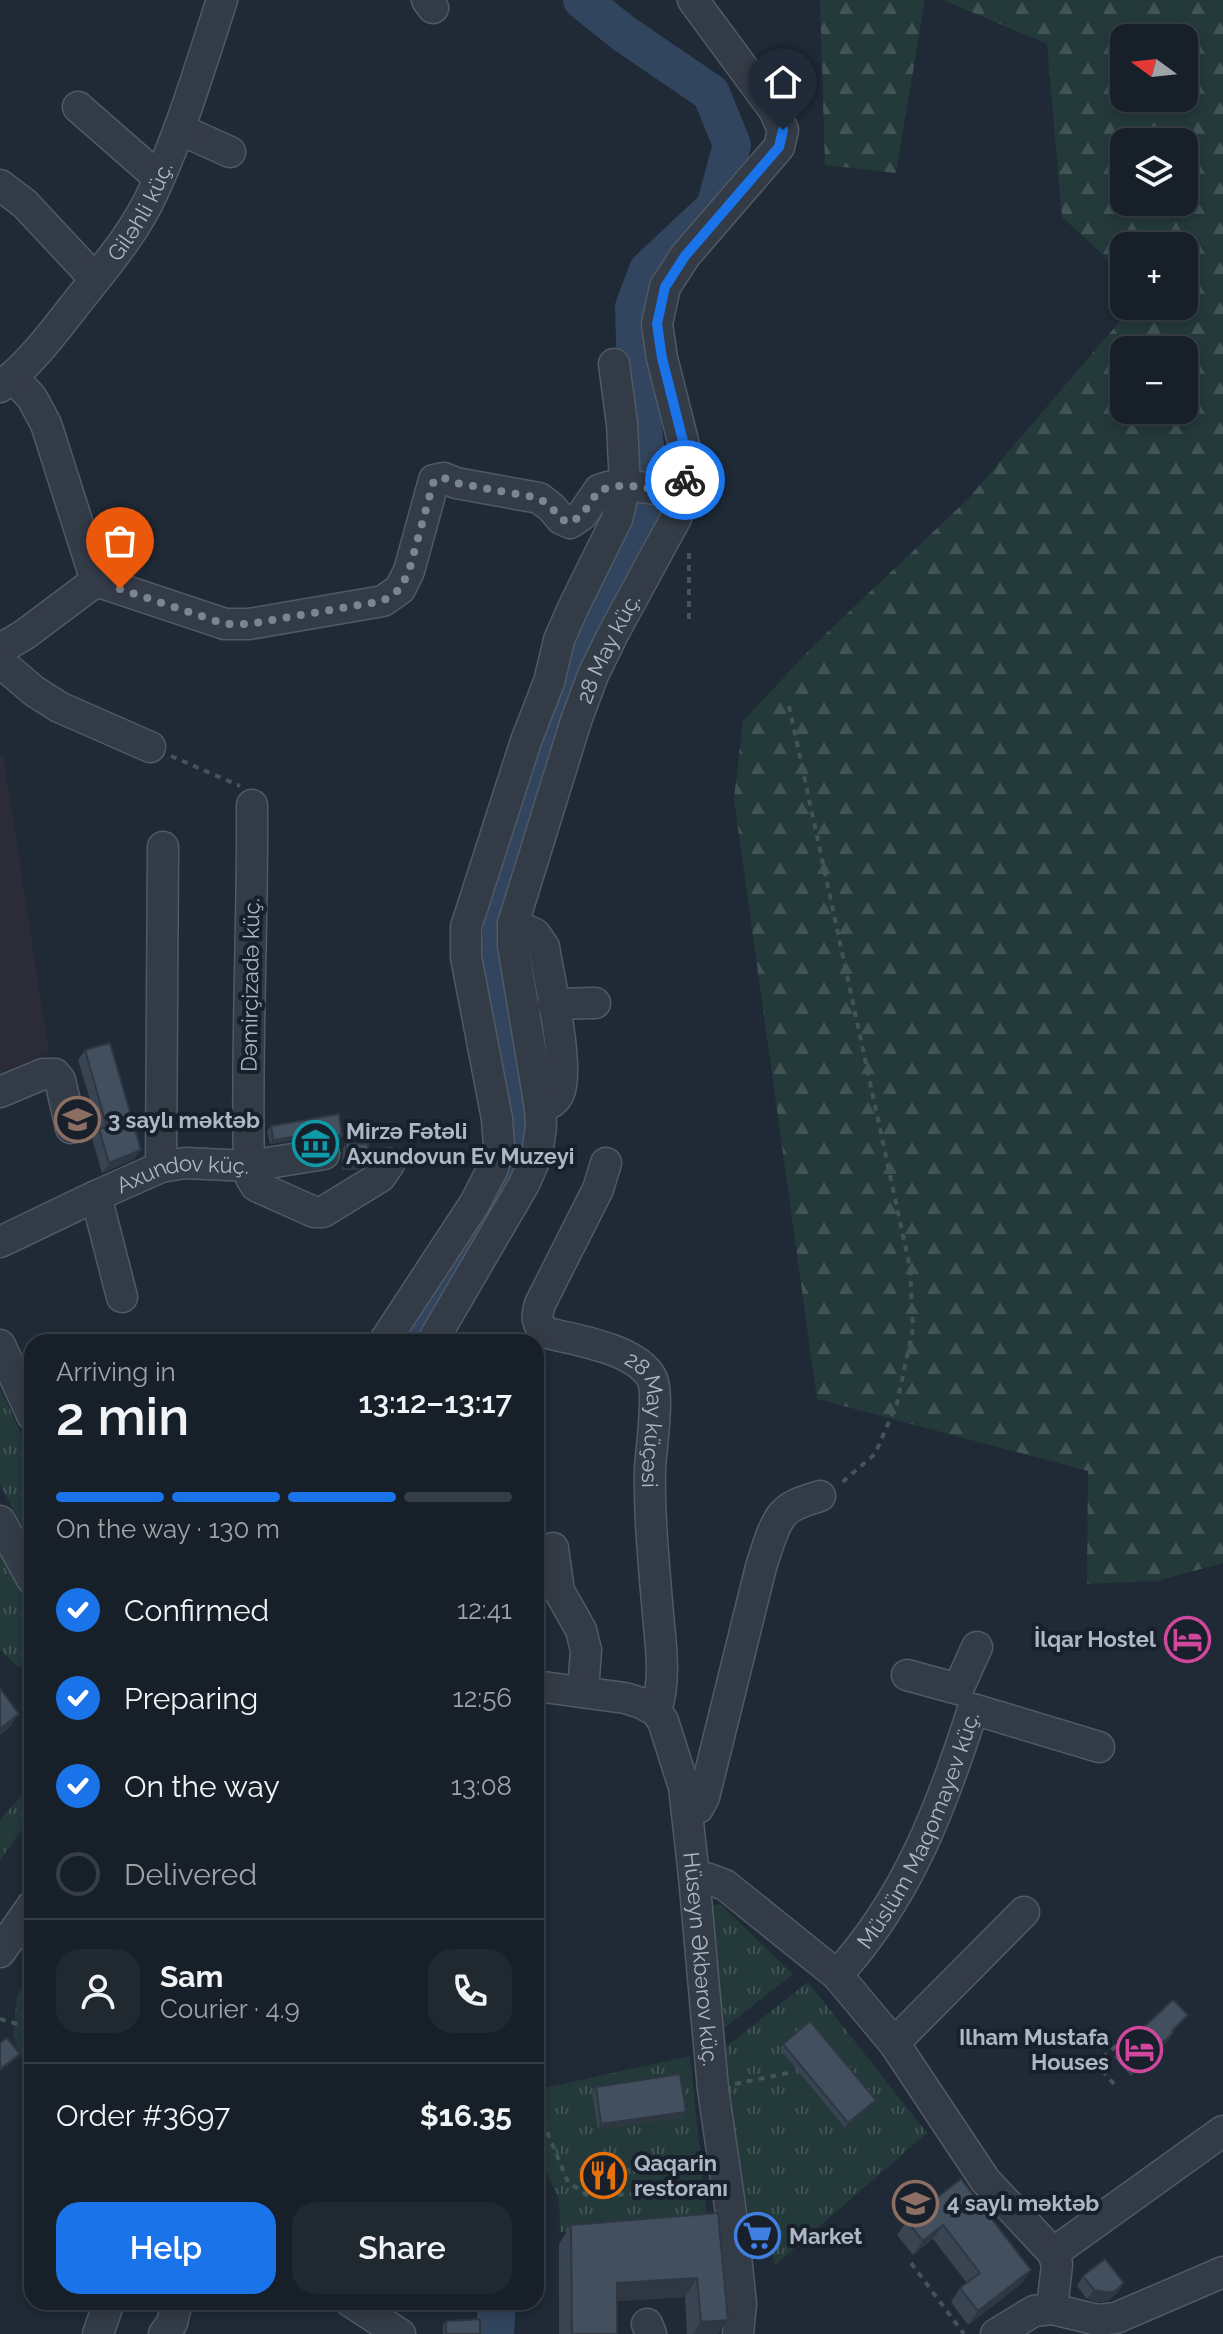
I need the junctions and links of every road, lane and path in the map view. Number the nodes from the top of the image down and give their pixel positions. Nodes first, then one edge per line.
1 (222, 0) edge
2 (693, 0) edge
3 (78, 107) dead end
4 (179, 129) junction
5 (230, 152) dead end
6 (159, 178) junction
7 (0, 185) edge
8 (95, 279) junction
9 (614, 364) dead end
10 (6, 382) edge
11 (630, 486) junction
12 (675, 500) junction
13 (96, 581) junction
14 (689, 619) dead end
15 (0, 649) edge
16 (0, 662) edge
17 (789, 706) dead end
18 (150, 747) joint
19 (252, 805) joint
20 (163, 847) dead end
21 (513, 924) junction
22 (595, 1003) dead end
23 (553, 1004) junction
24 (0, 1092) edge
25 (540, 1108) junction
26 (71, 1128) dead end
27 (324, 1154) dead end
28 (606, 1163) dead end
29 (389, 1164) dead end
30 (249, 1166) junction
31 (161, 1167) junction
32 (96, 1196) junction
33 (0, 1242) edge
34 (122, 1297) dead end
35 (389, 1334) edge
36 (437, 1334) edge
37 (0, 1345) edge
38 (24, 1398) edge
39 (820, 1496) joint
40 (0, 1521) edge
41 (553, 1548) dead end
42 (24, 1564) edge
43 (977, 1647) dead end
44 (907, 1675) dead end
45 (544, 1687) edge
46 (583, 1692) junction
47 (966, 1699) junction
48 (656, 1711) junction
49 (1099, 1747) dead end
50 (688, 1811) junction
51 (694, 1876) junction
52 (1024, 1912) dead end
53 (24, 1918) edge
54 (0, 1952) edge
55 (837, 1975) junction
56 (0, 2019) edge
57 (24, 2026) edge
58 (1122, 2041) dead end
59 (894, 2043) junction
60 (788, 2073) dead end
61 (1114, 2084) dead end
62 (713, 2089) junction
63 (544, 2124) edge
64 (1223, 2131) edge
65 (728, 2190) junction
66 (1053, 2253) junction
67 (911, 2263) dead end
68 (1223, 2272) edge
69 (1052, 2309) junction
70 (106, 2310) edge
71 (175, 2310) edge
72 (363, 2310) edge
73 (1121, 2326) edge
74 (98, 2334) edge
75 (164, 2334) edge
76 (400, 2334) edge
77 (738, 2334) edge
78 (964, 2334) edge
79 (996, 2334) edge

1 - 4 street, Giləhli küç.
2 - 12 street, 28 May küç.
3 - 6 street
4 - 5 street
4 - 6 street, Giləhli küç.
6 - 8 street, Giləhli küç.
7 - 8 street
8 - 10 street, Giləhli küç.
9 - 11 street
10 - 13 street
11 - 12 street
11 - 13 street
11 - 35 street
12 - 14 path
12 - 21 street, 28 May küç.
13 - 15 street
16 - 18 street
17 - 39 path
18 - 19 path
19 - 30 street, Dəmirçizadə küç.
20 - 31 street
21 - 23 street
21 - 25 street, 28 May küç.
22 - 23 street
23 - 25 street
24 - 26 street
25 - 36 street, 28 May küç.
27 - 30 street
28 - 48 street, 28 May küçəsi
29 - 30 street, Axundov küç.
30 - 31 street, Axundov küç.
31 - 32 street, Axundov küç.
32 - 33 street, Axundov küç.
32 - 34 street
37 - 38 street
39 - 50 street
40 - 42 street
41 - 46 street
43 - 47 street
44 - 47 street
45 - 46 street
46 - 48 street
47 - 49 street, Müslüm Maqomayev küç.
47 - 55 street, Müslüm Maqomayev küç.
48 - 50 street, Hüseyn Əkbərov küç.
50 - 51 street, Hüseyn Əkbərov küç.
51 - 55 street
51 - 62 street, Hüseyn Əkbərov küç.
52 - 59 street
53 - 54 street
55 - 59 street
56 - 57 path
58 - 61 path
59 - 66 street
60 - 62 path
62 - 65 street, Hüseyn Əkbərov küç.
63 - 65 path
64 - 66 street
65 - 77 street, Hüseyn Əkbərov küç.
66 - 69 street
67 - 78 path
68 - 73 street
69 - 73 street
69 - 79 street
70 - 74 street
71 - 75 street
72 - 76 street

